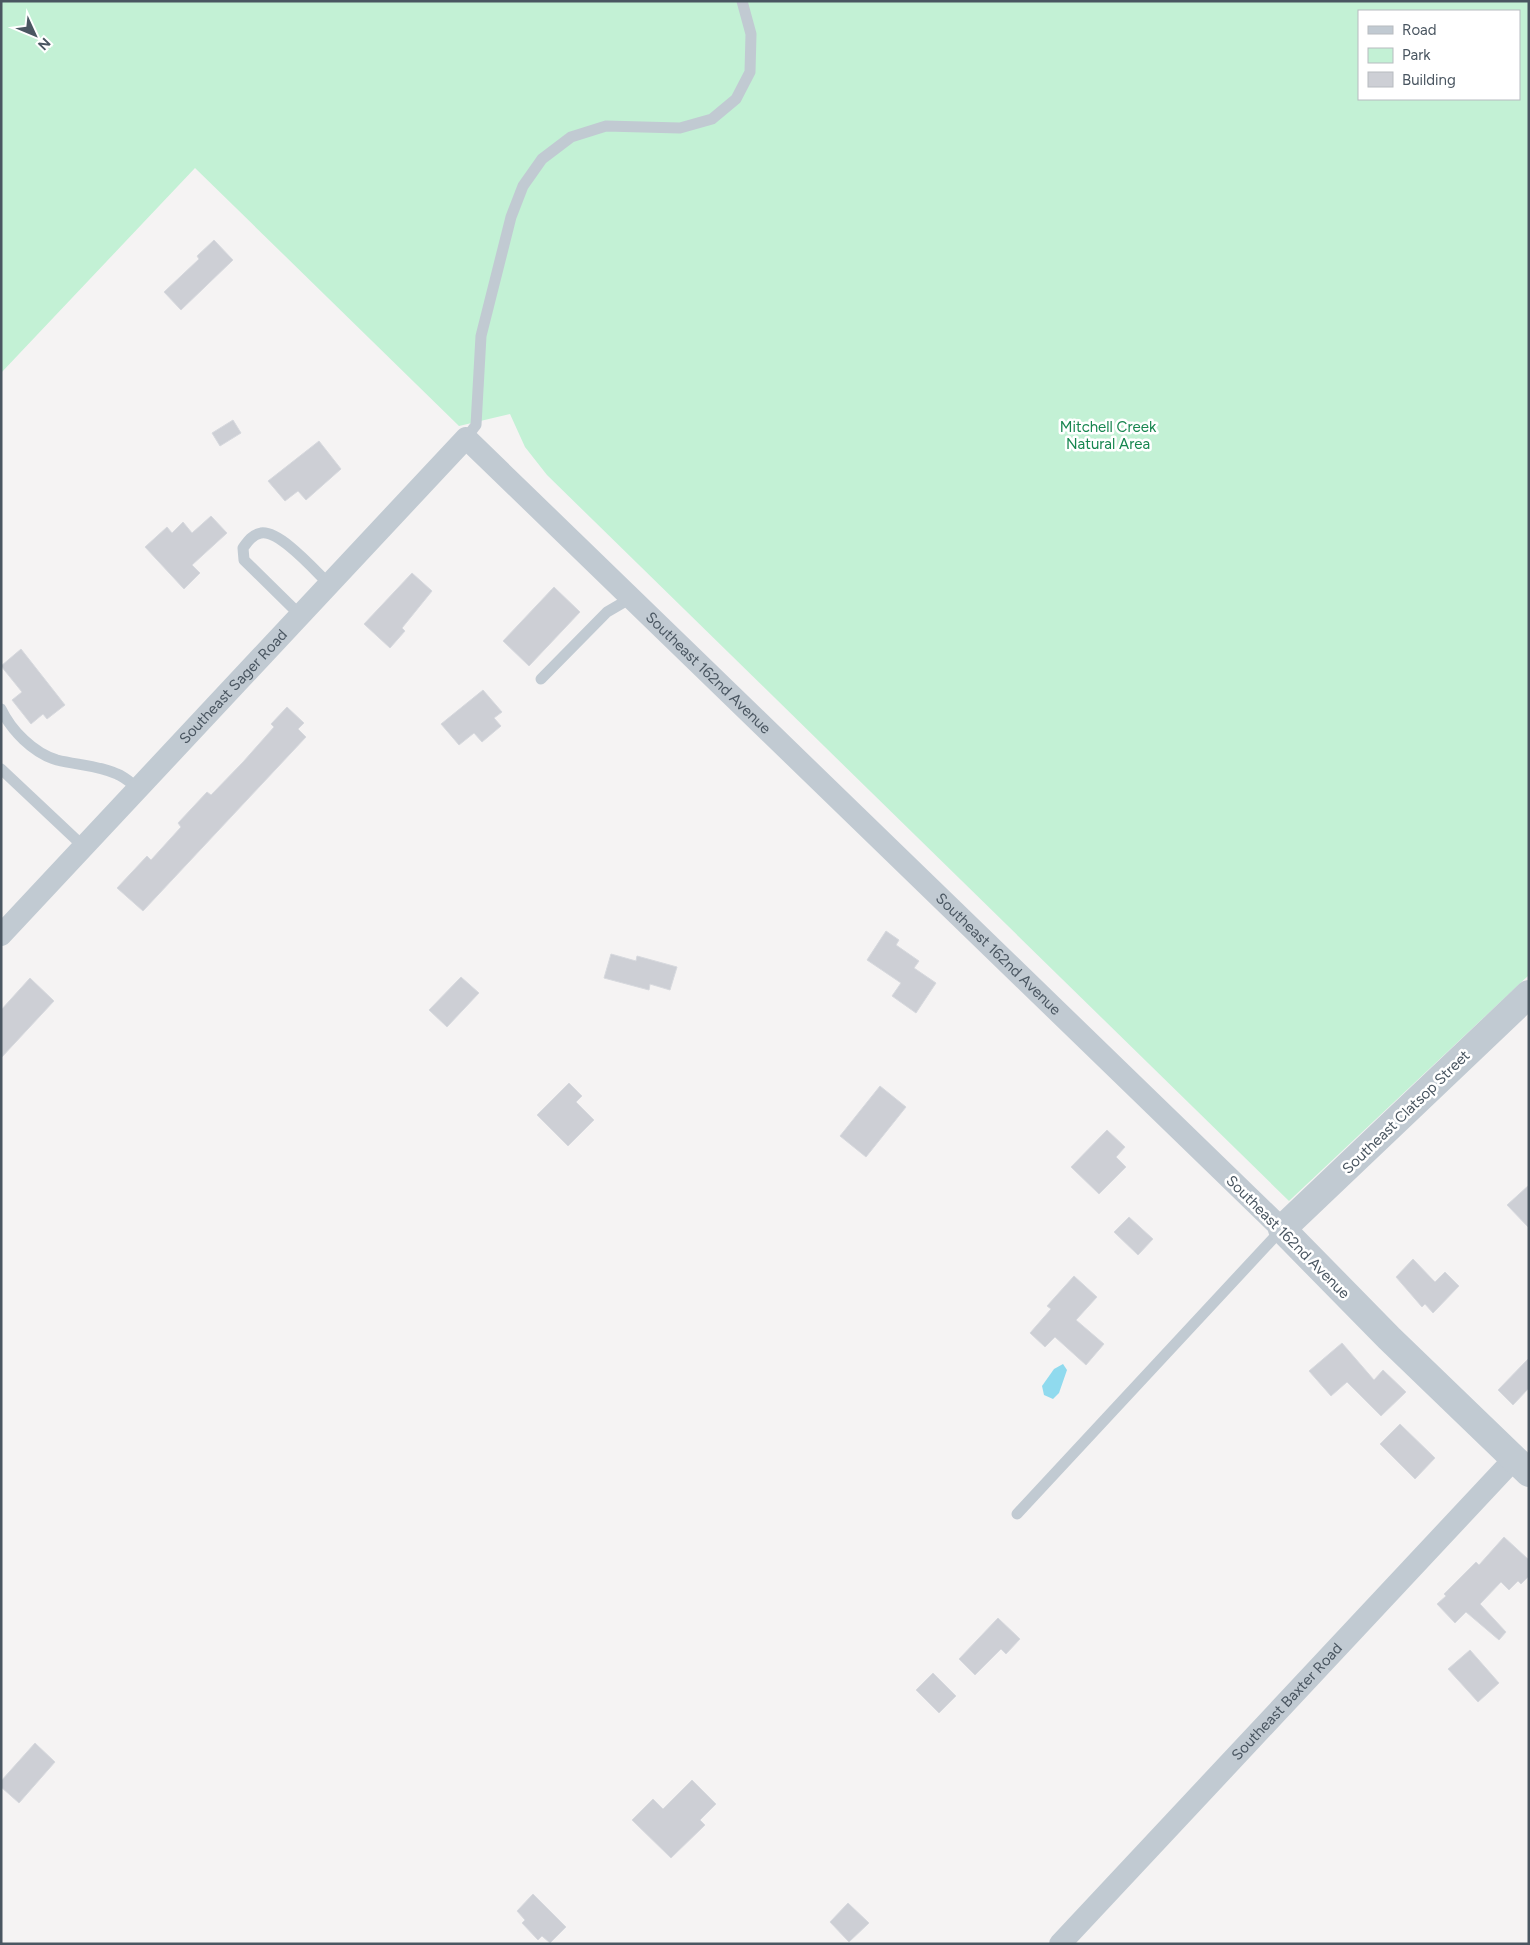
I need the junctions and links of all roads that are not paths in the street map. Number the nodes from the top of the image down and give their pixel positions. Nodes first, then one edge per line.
1 (742, 1) edge
2 (466, 438) junction
3 (330, 585) junction
4 (631, 598) junction
5 (301, 616) junction
6 (541, 680) dead end
7 (1, 709) edge
8 (1, 769) edge
9 (139, 789) junction
10 (84, 847) junction
11 (1, 935) edge
12 (1529, 994) edge
13 (1282, 1230) junction
14 (1522, 1466) edge
15 (1017, 1514) dead end
16 (1060, 1944) edge

1 - 2 lane
2 - 3 street, Southeast Sager Road
2 - 4 street, Southeast 162nd Avenue
3 - 5 street, Southeast Sager Road
3 - 5 lane
4 - 6 lane
4 - 13 street, Southeast 162nd Avenue
5 - 9 street, Southeast Sager Road
7 - 9 lane
8 - 10 lane
9 - 10 street, Southeast Sager Road
10 - 11 street, Southeast Sager Road
12 - 13 street, Southeast Clatsop Street
13 - 14 street, Southeast 162nd Avenue
13 - 15 lane
14 - 16 street, Southeast Baxter Road

